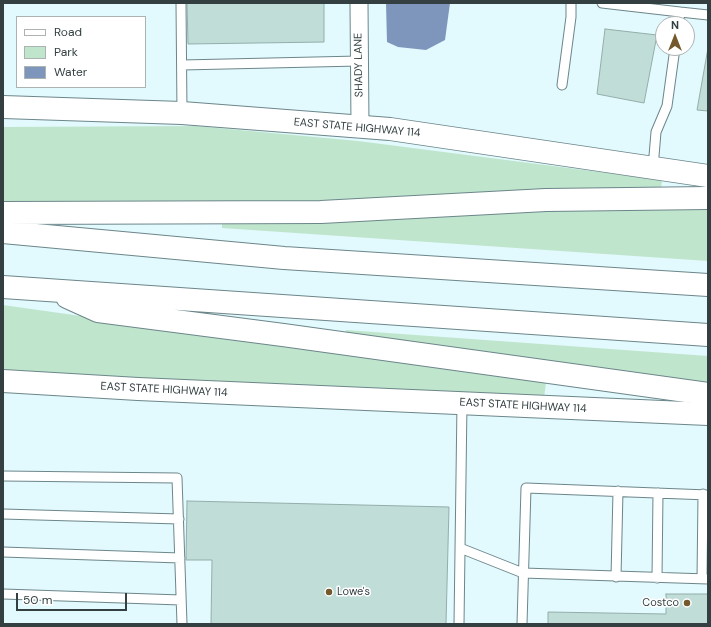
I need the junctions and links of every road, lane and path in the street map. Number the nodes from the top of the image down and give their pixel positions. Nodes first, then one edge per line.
1 (181, 3) edge
2 (359, 3) edge
3 (571, 3) edge
4 (602, 3) edge
5 (680, 12) junction
6 (708, 15) edge
7 (679, 16) edge
8 (674, 56) edge
9 (359, 61) junction
10 (182, 65) junction
11 (562, 85) dead end
12 (3, 107) edge
13 (182, 113) junction
14 (360, 127) junction
15 (653, 168) junction
16 (708, 176) edge
17 (708, 198) edge
18 (3, 213) edge
19 (3, 232) edge
20 (708, 285) edge
21 (3, 288) edge
22 (55, 291) junction
23 (708, 335) edge
24 (3, 381) edge
25 (708, 394) edge
26 (462, 403) junction
27 (708, 414) edge
28 (3, 476) edge
29 (618, 491) junction
30 (658, 493) junction
31 (705, 494) edge
32 (3, 514) edge
33 (179, 519) junction
34 (460, 548) junction
35 (3, 552) edge
36 (180, 558) junction
37 (523, 573) junction
38 (616, 576) junction
39 (656, 578) junction
40 (705, 579) edge
41 (3, 594) edge
42 (181, 600) junction
43 (182, 624) edge
44 (459, 624) edge
45 (522, 624) edge

1 - 10 lane
2 - 9 street, SHADY LANE
3 - 11 lane
4 - 5 lane
5 - 6 lane
5 - 7 lane
8 - 15 lane
9 - 10 lane
9 - 14 street, SHADY LANE
10 - 13 lane
12 - 13 main road, EAST STATE HIGHWAY 114
13 - 14 main road, EAST STATE HIGHWAY 114
14 - 15 main road, EAST STATE HIGHWAY 114
15 - 16 main road, EAST STATE HIGHWAY 114
17 - 18 main road
19 - 20 main road
21 - 22 main road
22 - 23 main road
22 - 25 main road
24 - 26 main road, EAST STATE HIGHWAY 114
26 - 27 main road, EAST STATE HIGHWAY 114
26 - 34 lane
28 - 33 lane
29 - 30 lane
29 - 37 lane
29 - 38 lane
30 - 31 lane
30 - 39 lane
31 - 40 lane
32 - 33 lane
33 - 36 lane
34 - 37 lane
34 - 44 lane
35 - 36 lane
36 - 42 lane
37 - 38 lane
37 - 45 lane
38 - 39 lane
39 - 40 lane
41 - 42 lane
42 - 43 lane

